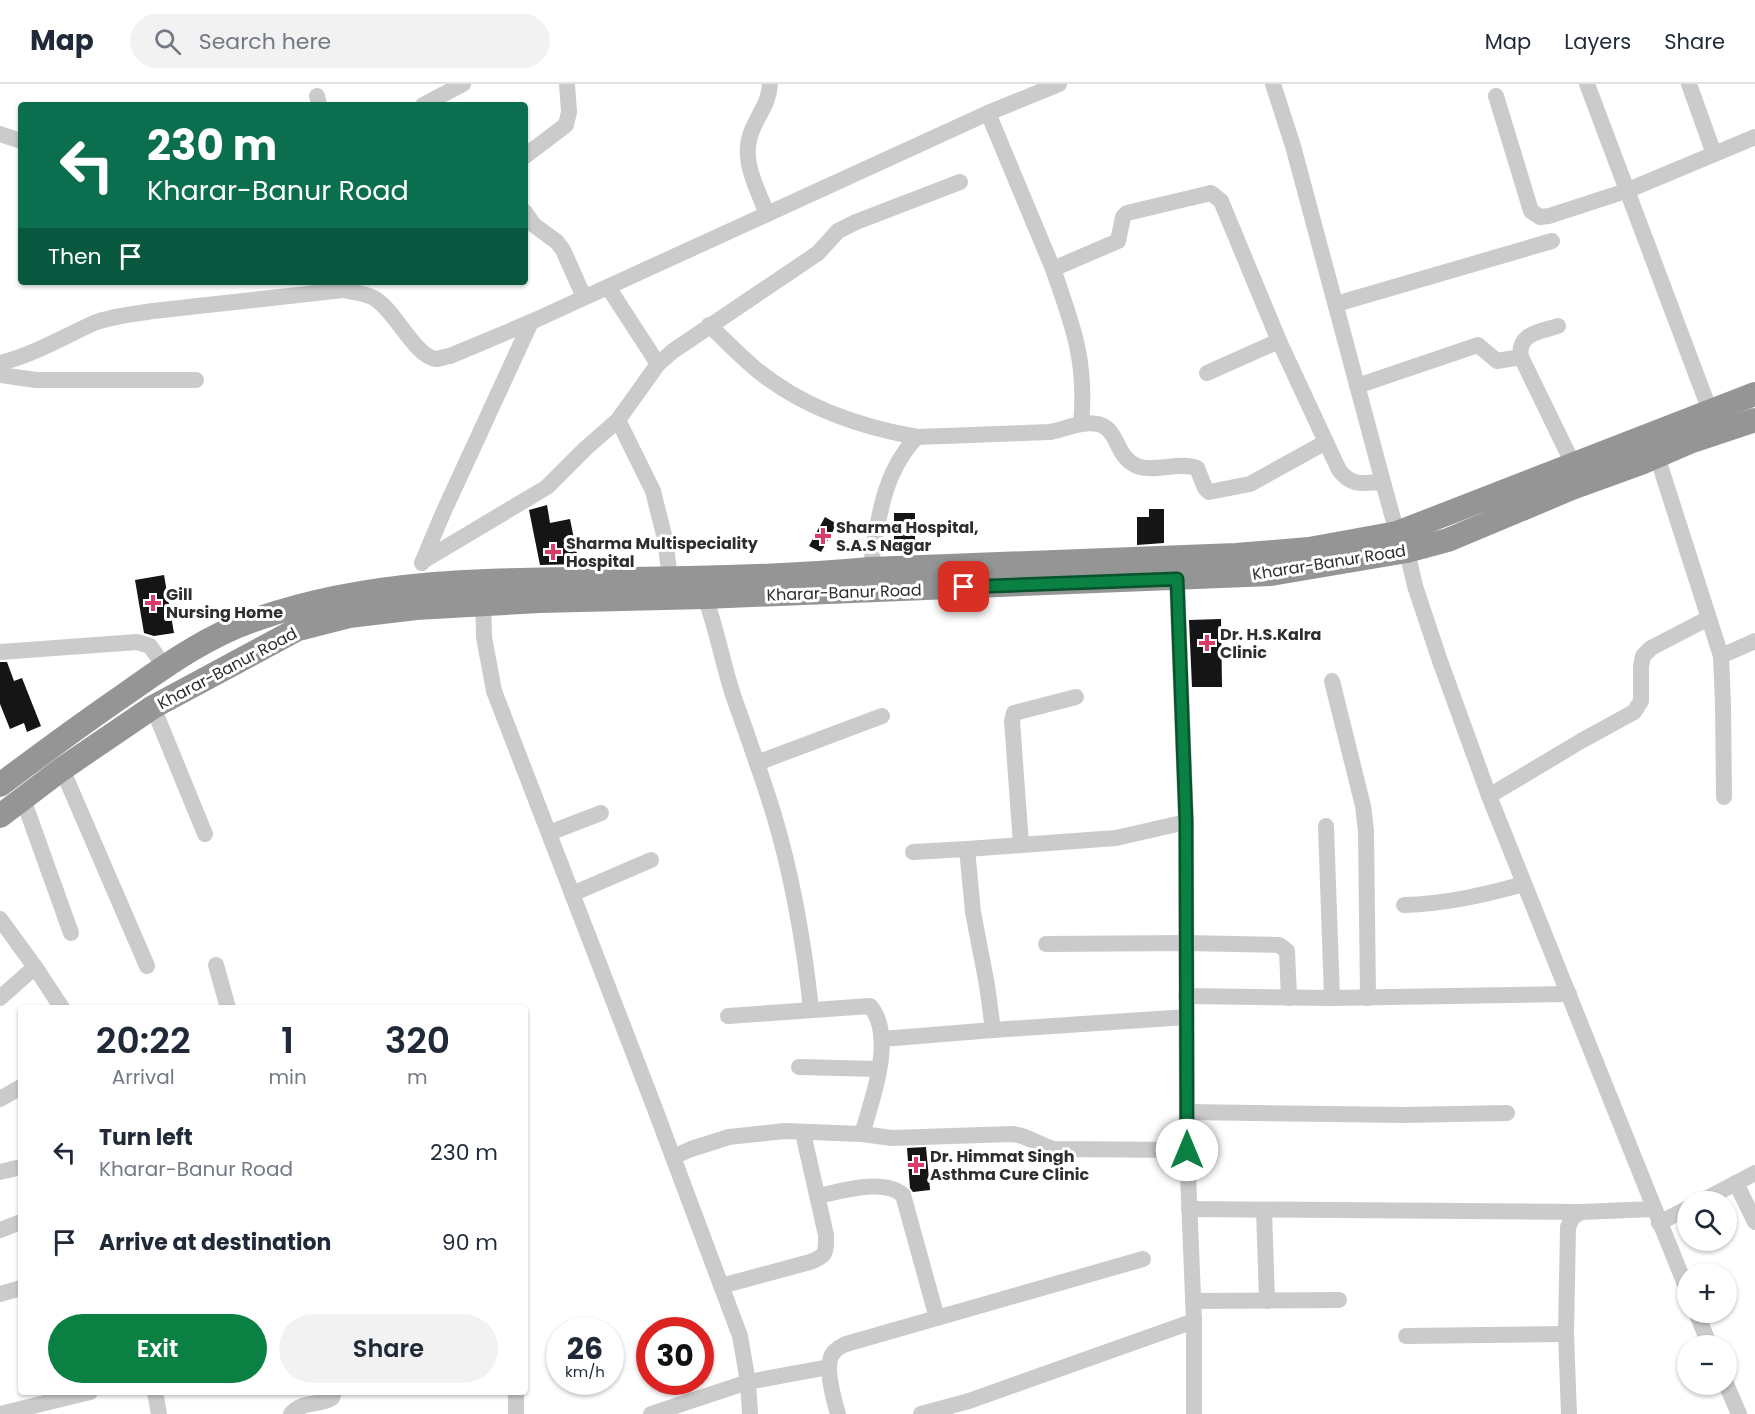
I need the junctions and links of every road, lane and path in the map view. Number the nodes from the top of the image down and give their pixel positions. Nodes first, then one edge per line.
1 (463, 84) edge
2 (567, 84) edge
3 (770, 84) edge
4 (1059, 84) edge
5 (1273, 84) edge
6 (1587, 84) edge
7 (1689, 84) edge
8 (1496, 96) dead end
9 (429, 102) edge
10 (988, 113) junction
11 (0, 134) edge
12 (1755, 136) edge
13 (18, 140) edge
14 (528, 154) edge
15 (1714, 154) junction
16 (960, 182) dead end
17 (1626, 191) junction
18 (766, 214) junction
19 (528, 216) edge
20 (1552, 241) dead end
21 (1053, 269) junction
22 (608, 287) junction
23 (375, 290) edge
24 (584, 297) junction
25 (1336, 304) junction
26 (531, 322) junction
27 (709, 325) junction
28 (1558, 326) dead end
29 (1280, 341) junction
30 (1521, 357) junction
31 (0, 363) edge
32 (658, 364) junction
33 (1208, 373) dead end
34 (0, 375) edge
35 (196, 380) dead end
36 (1357, 386) junction
37 (1754, 401) edge
38 (1713, 409) junction
39 (618, 420) junction
40 (1755, 420) edge
41 (1081, 424) junction
42 (917, 437) junction
43 (1326, 442) junction
44 (1657, 456) junction
45 (1573, 464) junction
46 (1383, 482) junction
47 (1402, 542) junction
48 (423, 561) junction
49 (870, 569) junction
50 (670, 578) junction
51 (1177, 579) junction
52 (483, 593) junction
53 (416, 597) junction
54 (705, 597) junction
55 (1707, 619) junction
56 (1755, 641) edge
57 (0, 652) edge
58 (1721, 656) junction
59 (164, 666) junction
60 (1332, 681) dead end
61 (1076, 697) dead end
62 (153, 707) junction
63 (882, 716) dead end
64 (758, 763) junction
65 (62, 769) junction
66 (0, 785) edge
67 (1489, 796) junction
68 (1724, 797) dead end
69 (23, 799) junction
70 (601, 813) dead end
71 (0, 816) edge
72 (1186, 822) junction
73 (1326, 826) dead end
74 (549, 833) junction
75 (205, 834) dead end
76 (1021, 844) junction
77 (967, 849) junction
78 (913, 852) dead end
79 (651, 860) dead end
80 (1524, 884) junction
81 (572, 894) junction
82 (1404, 905) dead end
83 (0, 919) edge
84 (70, 933) dead end
85 (1186, 943) junction
86 (1046, 944) dead end
87 (216, 965) dead end
88 (147, 966) dead end
89 (35, 967) junction
90 (1569, 994) junction
91 (1186, 996) junction
92 (0, 998) edge
93 (1289, 998) junction
94 (1332, 998) junction
95 (1368, 998) junction
96 (60, 1005) edge
97 (227, 1005) edge
98 (811, 1009) junction
99 (728, 1016) dead end
100 (1187, 1017) junction
101 (993, 1030) junction
102 (882, 1039) junction
103 (799, 1067) dead end
104 (879, 1069) junction
105 (18, 1089) edge
106 (0, 1099) edge
107 (1186, 1112) junction
108 (1507, 1113) dead end
109 (803, 1133) junction
110 (862, 1134) junction
111 (1187, 1150) junction
112 (673, 1157) junction
113 (18, 1168) edge
114 (0, 1172) edge
115 (1755, 1173) edge
116 (1736, 1183) junction
117 (1721, 1191) edge
118 (818, 1196) junction
119 (1189, 1209) junction
120 (1264, 1210) junction
121 (1677, 1211) edge
122 (1581, 1212) junction
123 (1656, 1216) junction
124 (1755, 1222) edge
125 (18, 1223) edge
126 (0, 1230) edge
127 (1143, 1259) dead end
128 (1677, 1266) edge
129 (721, 1286) junction
130 (18, 1289) edge
131 (0, 1294) edge
132 (1338, 1300) dead end
133 (1193, 1301) junction
134 (1267, 1301) junction
135 (937, 1318) junction
136 (1194, 1321) junction
137 (1566, 1334) junction
138 (1406, 1336) dead end
139 (829, 1367) junction
140 (748, 1382) junction
141 (78, 1395) edge
142 (156, 1395) edge
143 (333, 1395) edge
144 (516, 1395) edge
145 (1731, 1395) edge
146 (0, 1414) edge
147 (159, 1414) edge
148 (291, 1414) edge
149 (516, 1414) edge
150 (651, 1414) edge
151 (750, 1414) edge
152 (838, 1414) edge
153 (921, 1414) edge
154 (1194, 1414) edge
155 (1569, 1414) edge
156 (1739, 1414) edge

1 - 9 street
2 - 14 street
3 - 18 street
4 - 10 street
5 - 25 street
6 - 17 street
7 - 15 street
8 - 17 street
10 - 18 street
10 - 21 street
11 - 13 street
12 - 15 street
15 - 17 street
16 - 27 street
17 - 38 street
18 - 22 street
19 - 24 street
20 - 25 street
21 - 29 street
21 - 41 street
22 - 24 street
22 - 32 street
23 - 26 street
23 - 31 street
24 - 26 street
25 - 36 street
26 - 48 street
27 - 32 street
27 - 42 street
28 - 30 street
29 - 33 street
29 - 43 street
30 - 36 street
30 - 45 street
32 - 39 street
34 - 35 street
36 - 46 street
37 - 38 highway
38 - 45 highway
39 - 48 street
39 - 50 street
40 - 44 highway, Kharar-Banur Road
41 - 42 street
41 - 43 street
42 - 49 street
43 - 46 street
44 - 47 highway, Kharar-Banur Road
44 - 55 street
45 - 47 highway
46 - 47 street
47 - 49 highway
47 - 51 highway, Kharar-Banur Road
47 - 67 street
48 - 53 street
49 - 50 highway
50 - 52 highway
51 - 54 highway, Kharar-Banur Road
51 - 72 street
52 - 53 highway, Kharar-Banur Road
52 - 54 highway, Kharar-Banur Road
52 - 74 street
53 - 59 highway
53 - 62 highway, Kharar-Banur Road
54 - 64 street
55 - 58 street
55 - 67 street
56 - 58 street
57 - 59 street
58 - 68 street
59 - 66 highway
60 - 95 street
61 - 76 street
62 - 65 highway, Kharar-Banur Road
62 - 75 street
63 - 64 street
64 - 98 street
65 - 69 highway, Kharar-Banur Road
65 - 88 street
67 - 80 street
69 - 71 highway, Kharar-Banur Road
69 - 84 street
70 - 74 street
72 - 76 street
72 - 85 street
73 - 94 street
74 - 81 street
76 - 77 street
77 - 78 street
77 - 101 street
79 - 81 street
80 - 82 street
80 - 90 street
81 - 112 street
83 - 89 street
85 - 86 street
85 - 91 street
85 - 93 street
87 - 97 street
89 - 92 street
89 - 96 street
90 - 95 street
90 - 123 street
91 - 93 street
91 - 100 street
93 - 94 street
94 - 95 street
98 - 99 street
98 - 102 street
100 - 101 street
100 - 107 street
101 - 102 street
102 - 104 street
103 - 104 street
104 - 110 street
105 - 106 street
107 - 108 street
107 - 111 street
109 - 110 street
109 - 112 street
109 - 118 street
110 - 111 street
111 - 119 street
112 - 129 street
113 - 114 street
115 - 116 street
116 - 117 street
116 - 124 street
118 - 129 street
118 - 135 street
119 - 120 street
119 - 133 street
120 - 122 street
120 - 134 street
121 - 123 street
122 - 123 street
122 - 137 street
123 - 128 street
125 - 126 street
127 - 135 street
129 - 140 street
130 - 131 street
132 - 134 street
133 - 134 street
133 - 136 street
135 - 139 street
136 - 153 street
136 - 154 street
137 - 138 street
137 - 155 street
139 - 140 street
139 - 152 street
140 - 150 street
140 - 151 street
141 - 146 street
142 - 147 street
143 - 148 street
144 - 149 street
145 - 156 street

